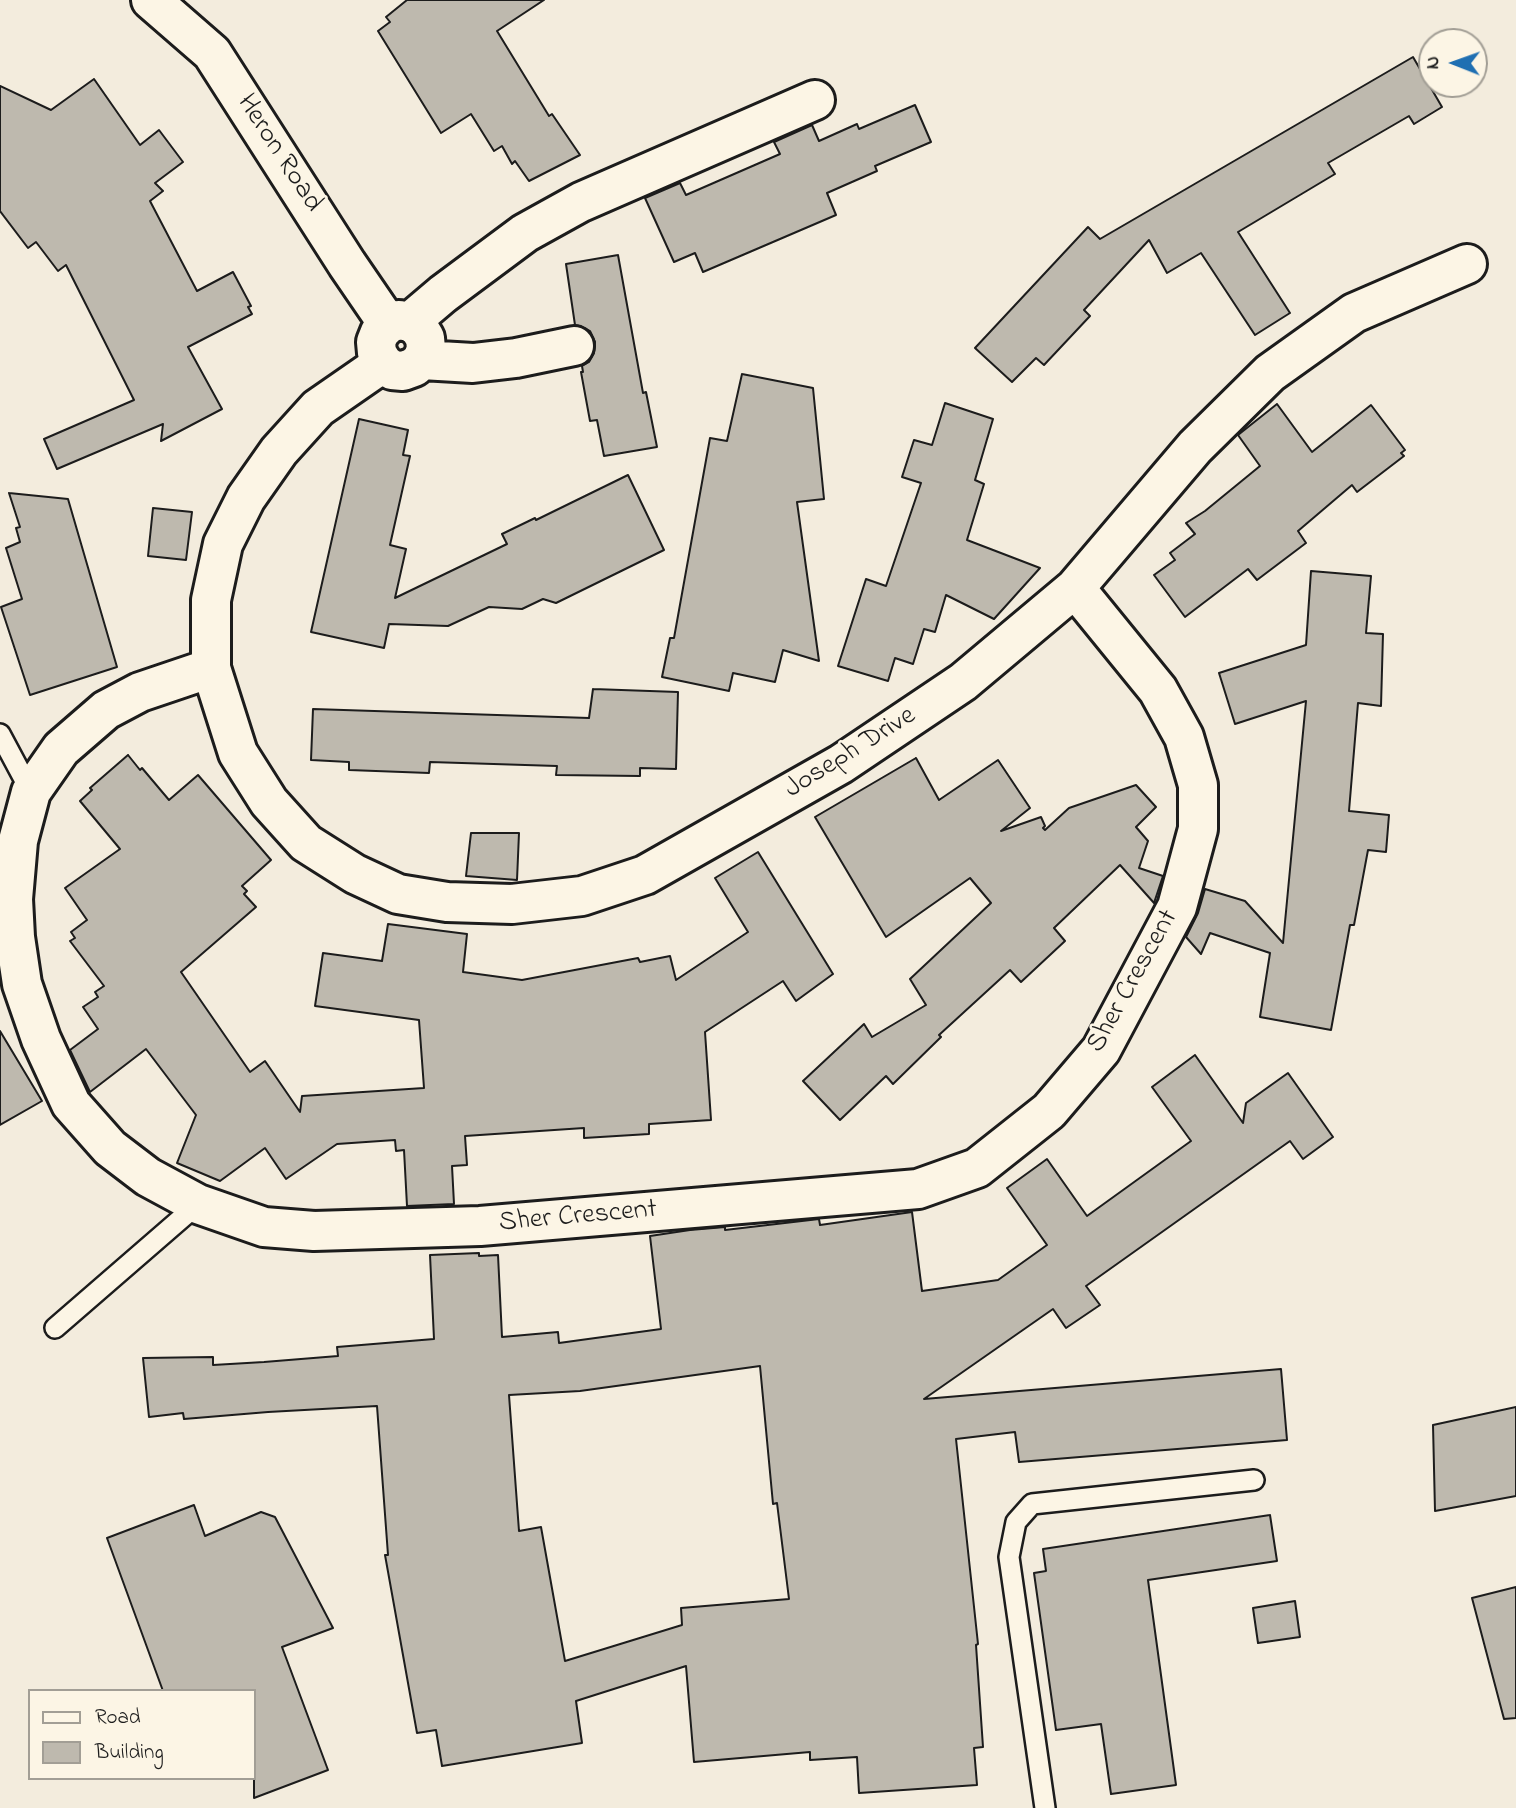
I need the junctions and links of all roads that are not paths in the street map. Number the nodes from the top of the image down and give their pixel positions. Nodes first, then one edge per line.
1 (151, 0) edge
2 (815, 100) dead end
3 (1467, 264) dead end
4 (399, 323) junction
5 (574, 346) dead end
6 (422, 360) junction
7 (383, 363) junction
8 (1075, 588) junction
9 (211, 668) junction
10 (0, 734) edge
11 (31, 792) junction
12 (198, 1204) junction
13 (55, 1328) dead end
14 (1254, 1480) dead end
15 (1045, 1808) edge

1 - 4 street, Heron Road
2 - 4 street
3 - 8 street, Joseph Drive
4 - 6 street
4 - 7 street
5 - 6 street
6 - 7 street
7 - 9 street
8 - 9 street, Joseph Drive
8 - 12 street, Sher Crescent
9 - 11 street, Sher Crescent
10 - 11 lane
11 - 12 street, Sher Crescent
12 - 13 lane
14 - 15 lane

